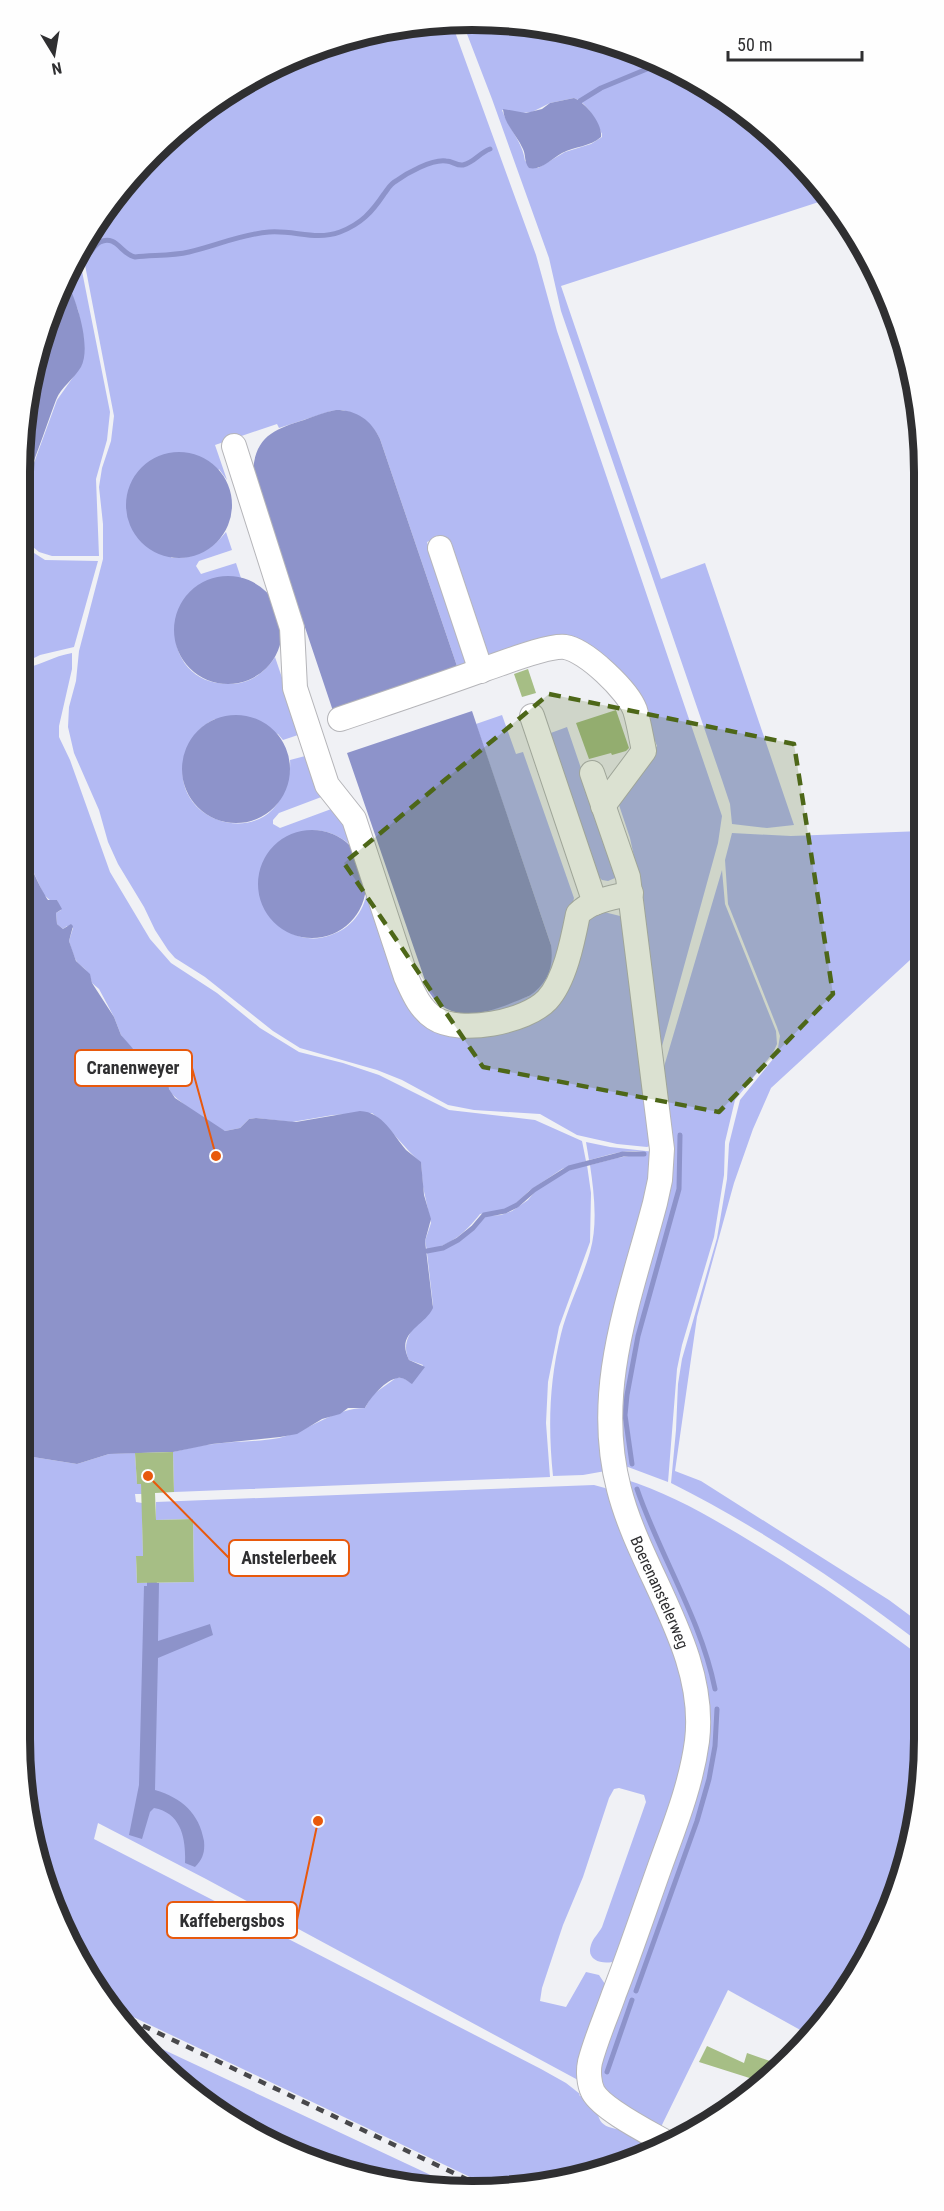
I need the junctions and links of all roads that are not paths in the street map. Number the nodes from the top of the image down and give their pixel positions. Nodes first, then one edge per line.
1 (234, 446) dead end
2 (440, 548) dead end
3 (481, 671) junction
4 (532, 716) dead end
5 (340, 719) dead end
6 (592, 773) dead end
7 (603, 806) junction
8 (631, 892) junction
9 (595, 903) junction
10 (660, 2138) edge

1 - 9 street
2 - 3 street
3 - 5 street
3 - 7 street
4 - 9 street
6 - 7 street, Boerenanstelerweg
7 - 8 street, Boerenanstelerweg
8 - 9 street
8 - 10 street, Boerenanstelerweg

